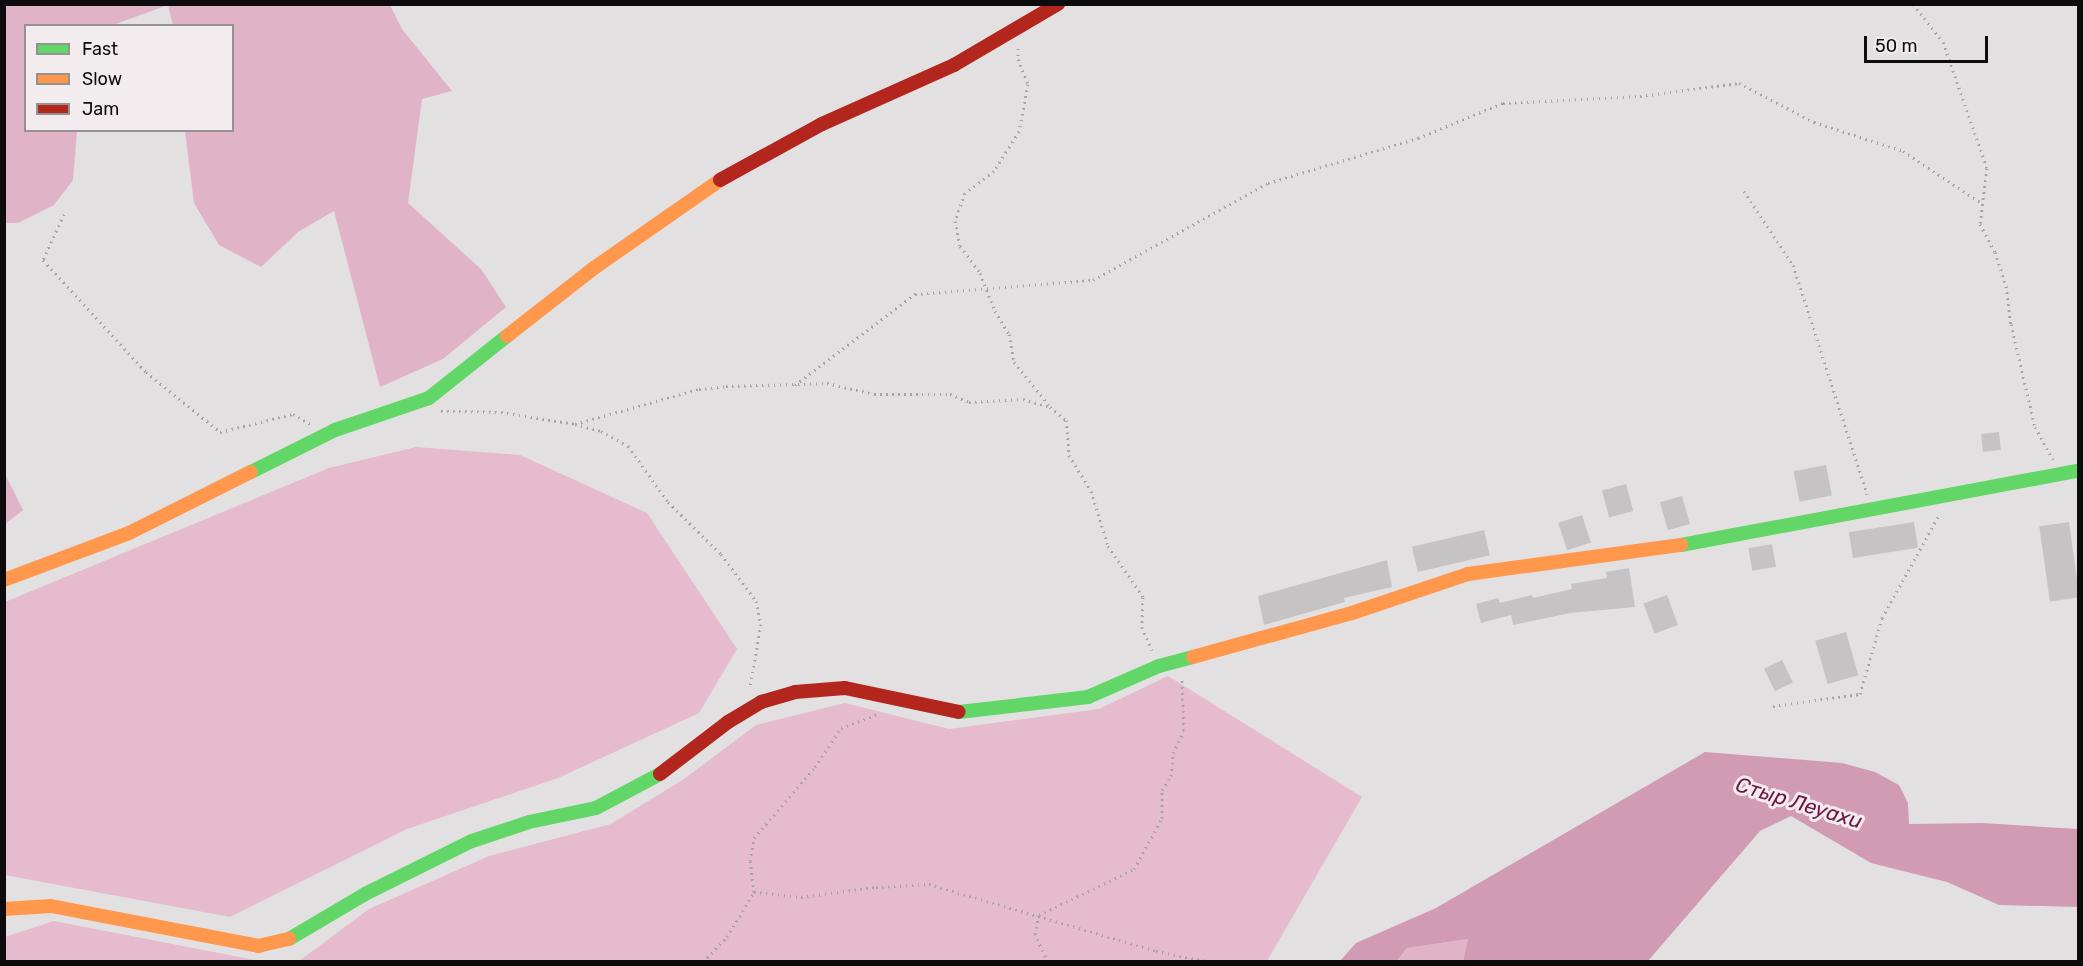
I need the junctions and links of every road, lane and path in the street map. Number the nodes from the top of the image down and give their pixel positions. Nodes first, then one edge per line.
1 (1058, 4) edge
2 (1913, 4) edge
3 (1020, 28) junction
4 (1744, 190) dead end
5 (1983, 204) junction
6 (64, 214) dead end
7 (987, 291) junction
8 (795, 385) junction
9 (1050, 407) junction
10 (435, 411) dead end
11 (575, 424) junction
12 (328, 434) junction
13 (2079, 471) edge
14 (2060, 472) junction
15 (1950, 495) junction
16 (1870, 511) junction
17 (4, 580) edge
18 (1181, 661) junction
19 (1159, 666) junction
20 (902, 704) junction
21 (1773, 706) dead end
22 (740, 715) junction
23 (754, 892) junction
24 (4, 909) edge
25 (1039, 915) junction
26 (703, 962) edge
27 (1048, 962) edge
28 (1211, 962) edge

1 - 3 street
2 - 5 path
3 - 7 path
3 - 12 street
4 - 16 path
5 - 7 path
5 - 14 path
6 - 12 path
7 - 8 path
7 - 9 path
8 - 9 path
8 - 11 path
9 - 19 path
10 - 11 path
11 - 22 path
12 - 17 street
13 - 14 street
14 - 15 street
15 - 16 street
15 - 21 path
16 - 18 street
18 - 19 street
18 - 25 path
19 - 20 street
20 - 22 street
20 - 23 path
22 - 24 street
23 - 25 path
23 - 26 path
25 - 27 path
25 - 28 path

